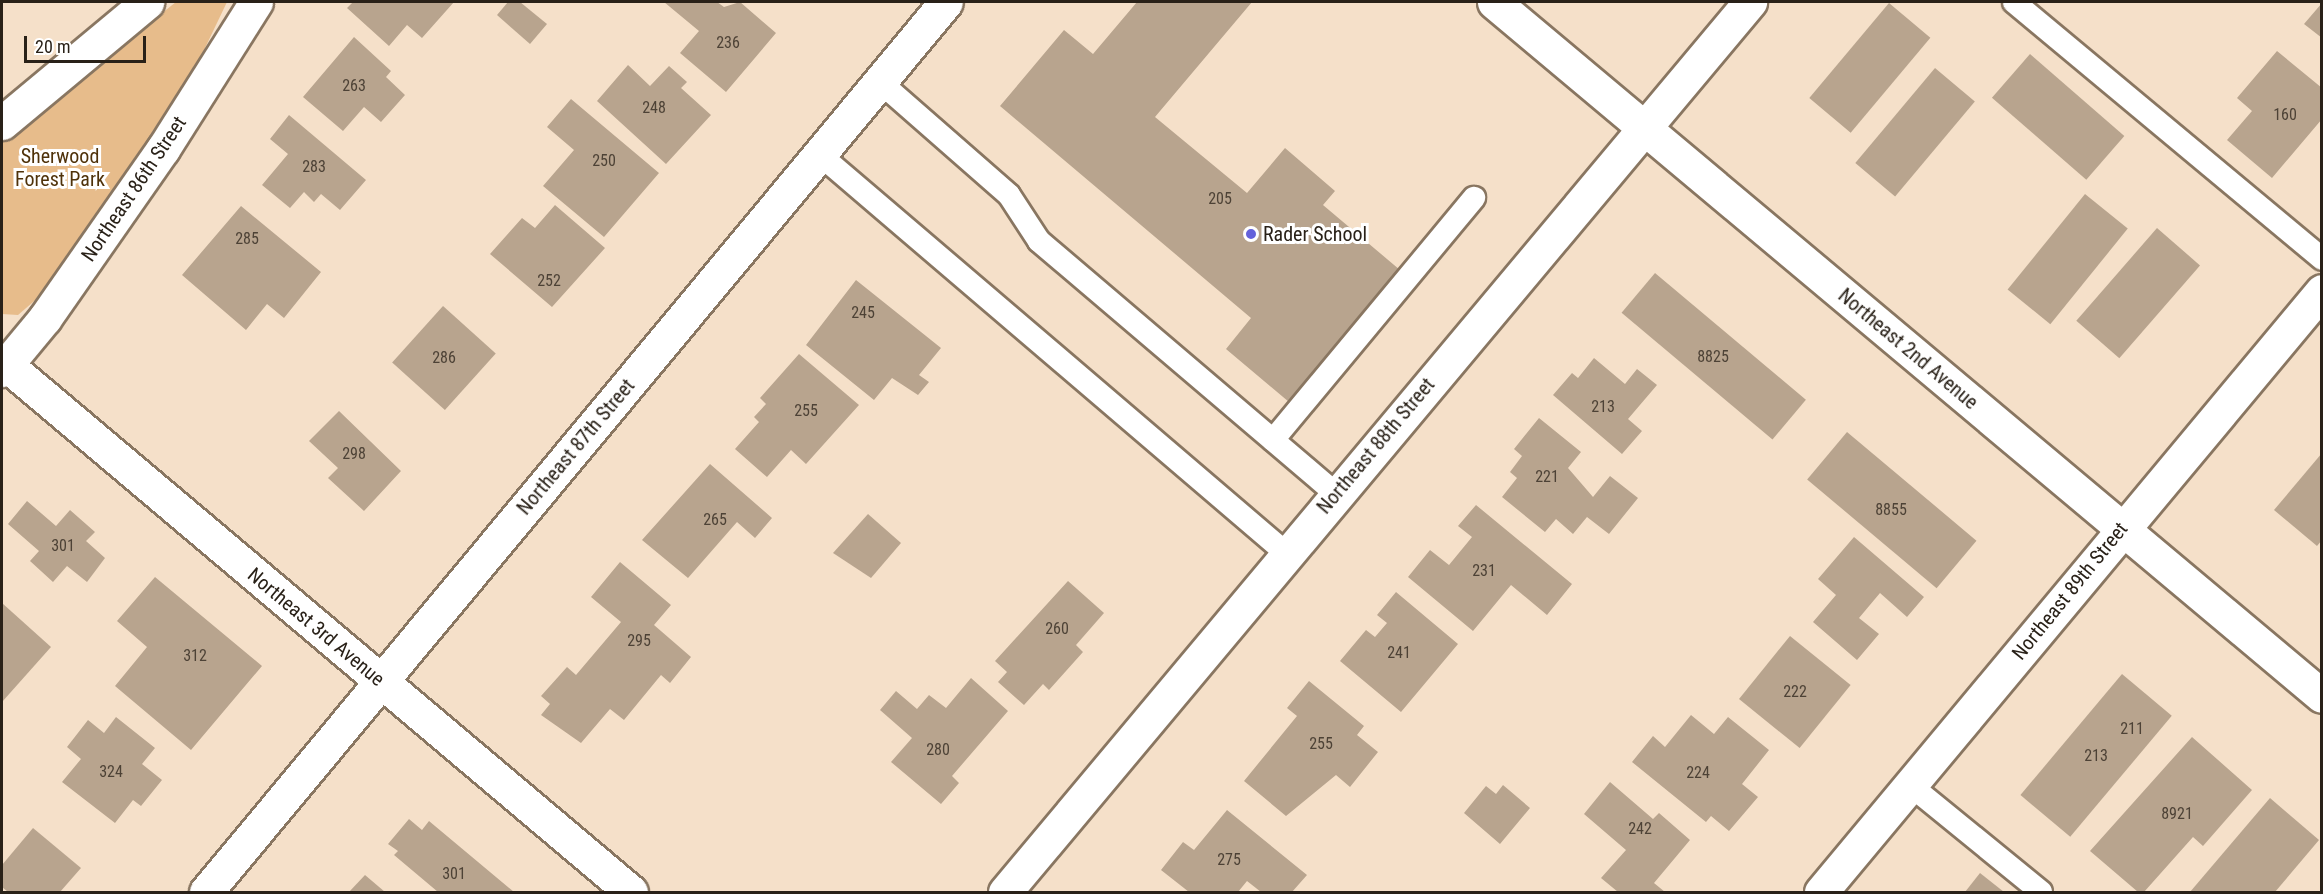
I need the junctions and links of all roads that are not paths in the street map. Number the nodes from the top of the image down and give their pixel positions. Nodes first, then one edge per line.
1 (147, 2) edge
2 (256, 2) edge
3 (946, 2) edge
4 (1494, 2) edge
5 (1750, 2) edge
6 (2014, 2) edge
7 (880, 82) junction
8 (2, 123) edge
9 (1644, 127) junction
10 (819, 154) junction
11 (1474, 198) dead end
12 (2322, 259) edge
13 (2322, 291) edge
14 (3, 365) edge
15 (1274, 440) junction
16 (1336, 494) junction
17 (2121, 528) junction
18 (1286, 553) junction
19 (381, 682) junction
20 (2322, 696) edge
21 (1910, 785) junction
22 (206, 892) edge
23 (631, 892) edge
24 (1005, 892) edge
25 (1821, 892) edge
26 (2041, 892) edge

1 - 8 street
2 - 14 street, Northeast 86th Street
3 - 7 street, Northeast 87th Street
4 - 9 street, Northeast 2nd Avenue
5 - 9 street, Northeast 88th Street
6 - 12 lane
7 - 10 street, Northeast 87th Street
7 - 15 lane
9 - 16 street, Northeast 88th Street
9 - 17 street, Northeast 2nd Avenue
10 - 18 lane
10 - 19 street, Northeast 87th Street
11 - 15 lane
13 - 17 street, Northeast 89th Street
14 - 19 street, Northeast 3rd Avenue
15 - 16 lane
16 - 18 street, Northeast 88th Street
17 - 20 street, Northeast 2nd Avenue
17 - 21 street, Northeast 89th Street
18 - 24 street, Northeast 88th Street
19 - 22 street, Northeast 87th Street
19 - 23 street, Northeast 3rd Avenue
21 - 25 street, Northeast 89th Street
21 - 26 lane

